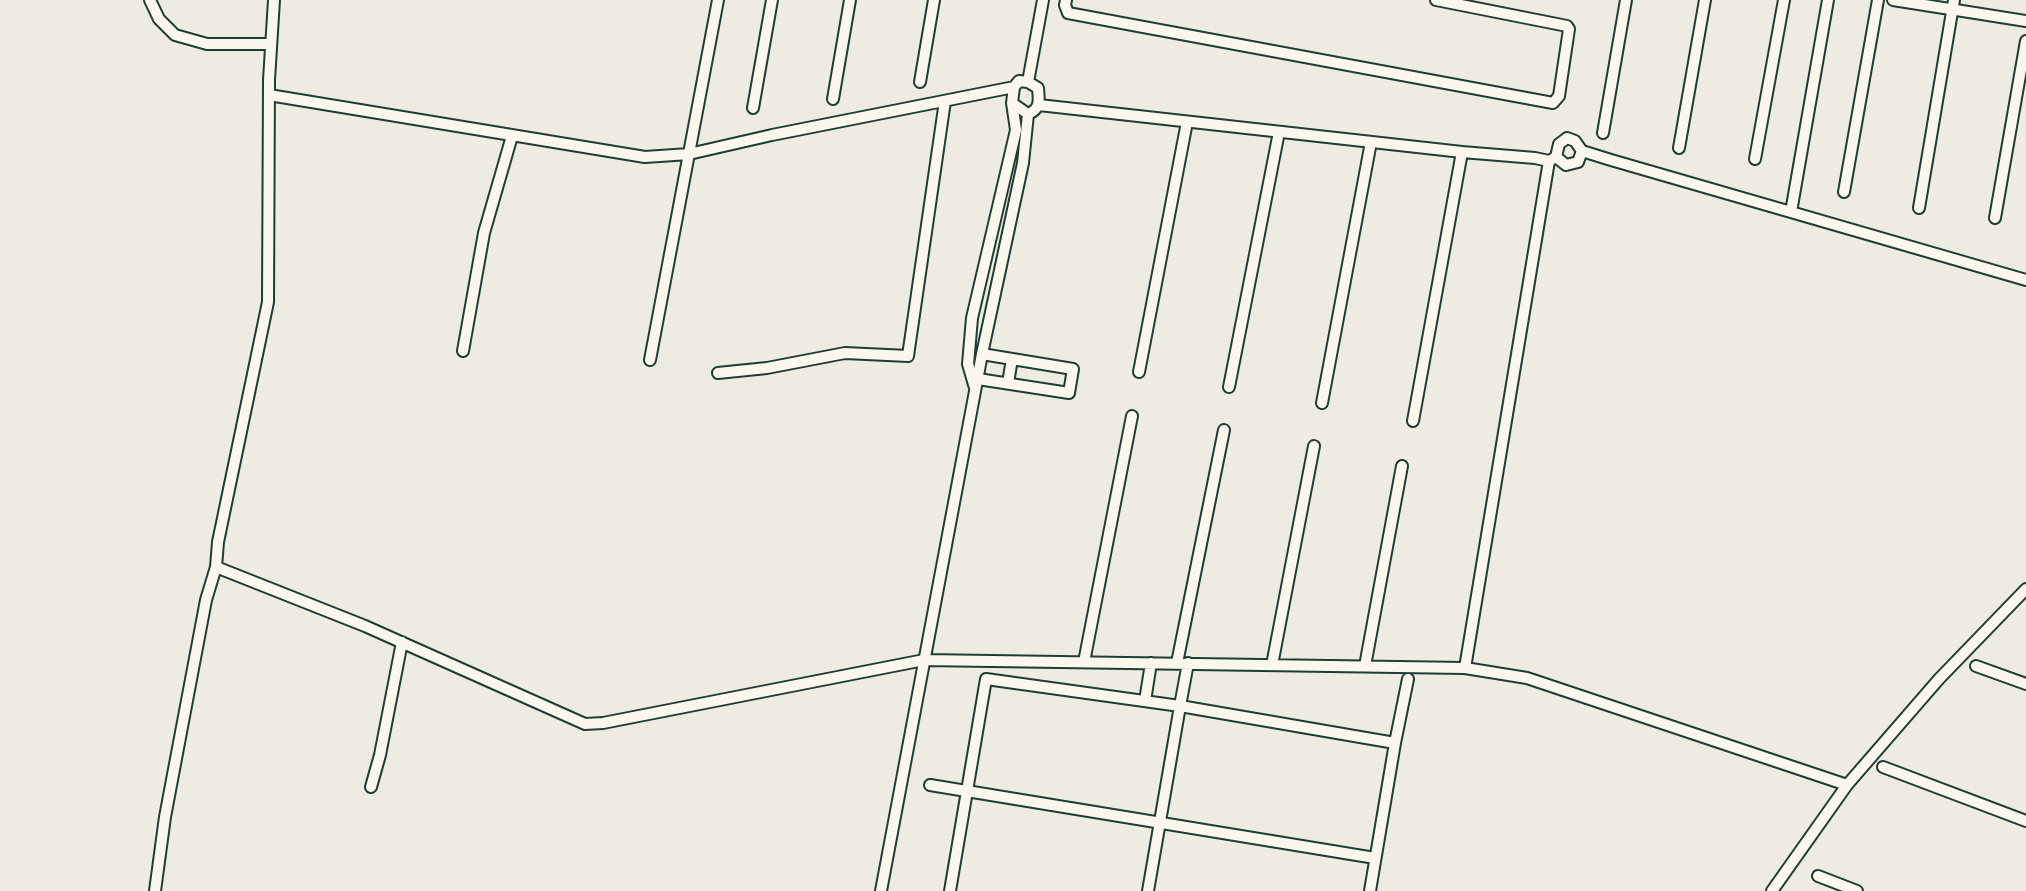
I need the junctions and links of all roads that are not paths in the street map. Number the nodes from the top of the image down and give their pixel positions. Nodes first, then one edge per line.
1 (150, 0) edge
2 (274, 0) edge
3 (718, 0) edge
4 (772, 0) edge
5 (850, 0) edge
6 (934, 0) edge
7 (1042, 0) edge
8 (1066, 0) edge
9 (1436, 0) edge
10 (1626, 0) edge
11 (1705, 0) edge
12 (1784, 0) edge
13 (1828, 0) edge
14 (1878, 0) edge
15 (1893, 0) edge
16 (1953, 5) edge
17 (2026, 21) edge
18 (2026, 41) edge
19 (271, 44) junction
20 (920, 82) dead end
21 (1028, 82) junction
22 (1014, 87) junction
23 (269, 95) junction
24 (833, 99) dead end
25 (945, 101) junction
26 (1012, 103) junction
27 (1039, 105) junction
28 (753, 108) dead end
29 (1028, 114) junction
30 (1187, 122) junction
31 (1279, 132) junction
32 (1603, 133) dead end
33 (512, 136) junction
34 (1371, 142) junction
35 (1679, 148) dead end
36 (1582, 151) junction
37 (1462, 152) junction
38 (689, 154) junction
39 (1552, 159) junction
40 (1755, 159) dead end
41 (1844, 192) dead end
42 (1920, 208) dead end
43 (1791, 212) junction
44 (1995, 218) dead end
45 (2026, 280) edge
46 (463, 351) dead end
47 (982, 354) junction
48 (1012, 359) junction
49 (650, 360) dead end
50 (1139, 372) dead end
51 (718, 373) dead end
52 (1008, 383) junction
53 (977, 384) junction
54 (1229, 387) dead end
55 (1322, 403) dead end
56 (1132, 416) dead end
57 (1413, 421) dead end
58 (1224, 430) dead end
59 (1314, 446) dead end
60 (1402, 466) dead end
61 (216, 567) junction
62 (2026, 588) edge
63 (402, 642) junction
64 (924, 660) junction
65 (1084, 662) junction
66 (1151, 663) junction
67 (1182, 663) junction
68 (1272, 665) junction
69 (1365, 666) junction
70 (1976, 666) dead end
71 (1465, 668) junction
72 (1408, 679) dead end
73 (2026, 684) edge
74 (1145, 701) junction
75 (1180, 706) junction
76 (1395, 744) junction
77 (1883, 767) dead end
78 (1847, 785) junction
79 (930, 786) dead end
80 (371, 787) dead end
81 (967, 792) junction
82 (2026, 821) edge
83 (1159, 823) junction
84 (1376, 858) junction
85 (1818, 876) dead end
86 (154, 891) edge
87 (881, 891) edge
88 (950, 891) edge
89 (1148, 891) edge
90 (1370, 891) edge
91 (1772, 891) edge
92 (1857, 891) edge

1 - 19 street
2 - 19 street
3 - 38 street
4 - 28 street
5 - 24 street
6 - 20 street
7 - 21 street
8 - 9 street
10 - 32 street
11 - 35 street
12 - 40 street
13 - 43 street
14 - 41 street
15 - 16 street
16 - 17 street
16 - 42 street
18 - 44 street
19 - 23 street
21 - 22 street
21 - 27 street
22 - 25 street
22 - 26 street
23 - 33 street
23 - 61 street
25 - 38 street
25 - 51 street
26 - 29 street
26 - 53 street
27 - 29 street
27 - 30 street
29 - 47 street
30 - 31 street
30 - 50 street
31 - 34 street
31 - 54 street
33 - 38 street
33 - 46 street
34 - 37 street
34 - 55 street
36 - 39 street
36 - 39 street
36 - 43 street
37 - 39 street
37 - 57 street
38 - 49 street
39 - 71 street
43 - 45 street
47 - 48 street
47 - 53 street
48 - 52 street
48 - 52 street
52 - 53 street
53 - 64 street
56 - 65 street
58 - 67 street
59 - 68 street
60 - 69 street
61 - 63 street
61 - 86 street
62 - 78 street
63 - 64 street
63 - 80 street
64 - 65 street
64 - 87 street
65 - 66 street
66 - 67 street
66 - 74 street
67 - 68 street
67 - 75 street
68 - 69 street
69 - 71 street
70 - 73 street
71 - 78 street
72 - 76 street
74 - 75 street
74 - 81 street
75 - 76 street
75 - 83 street
76 - 84 street
77 - 82 street
78 - 91 street
79 - 81 street
81 - 83 street
81 - 88 street
83 - 84 street
83 - 89 street
84 - 90 street
85 - 92 street

